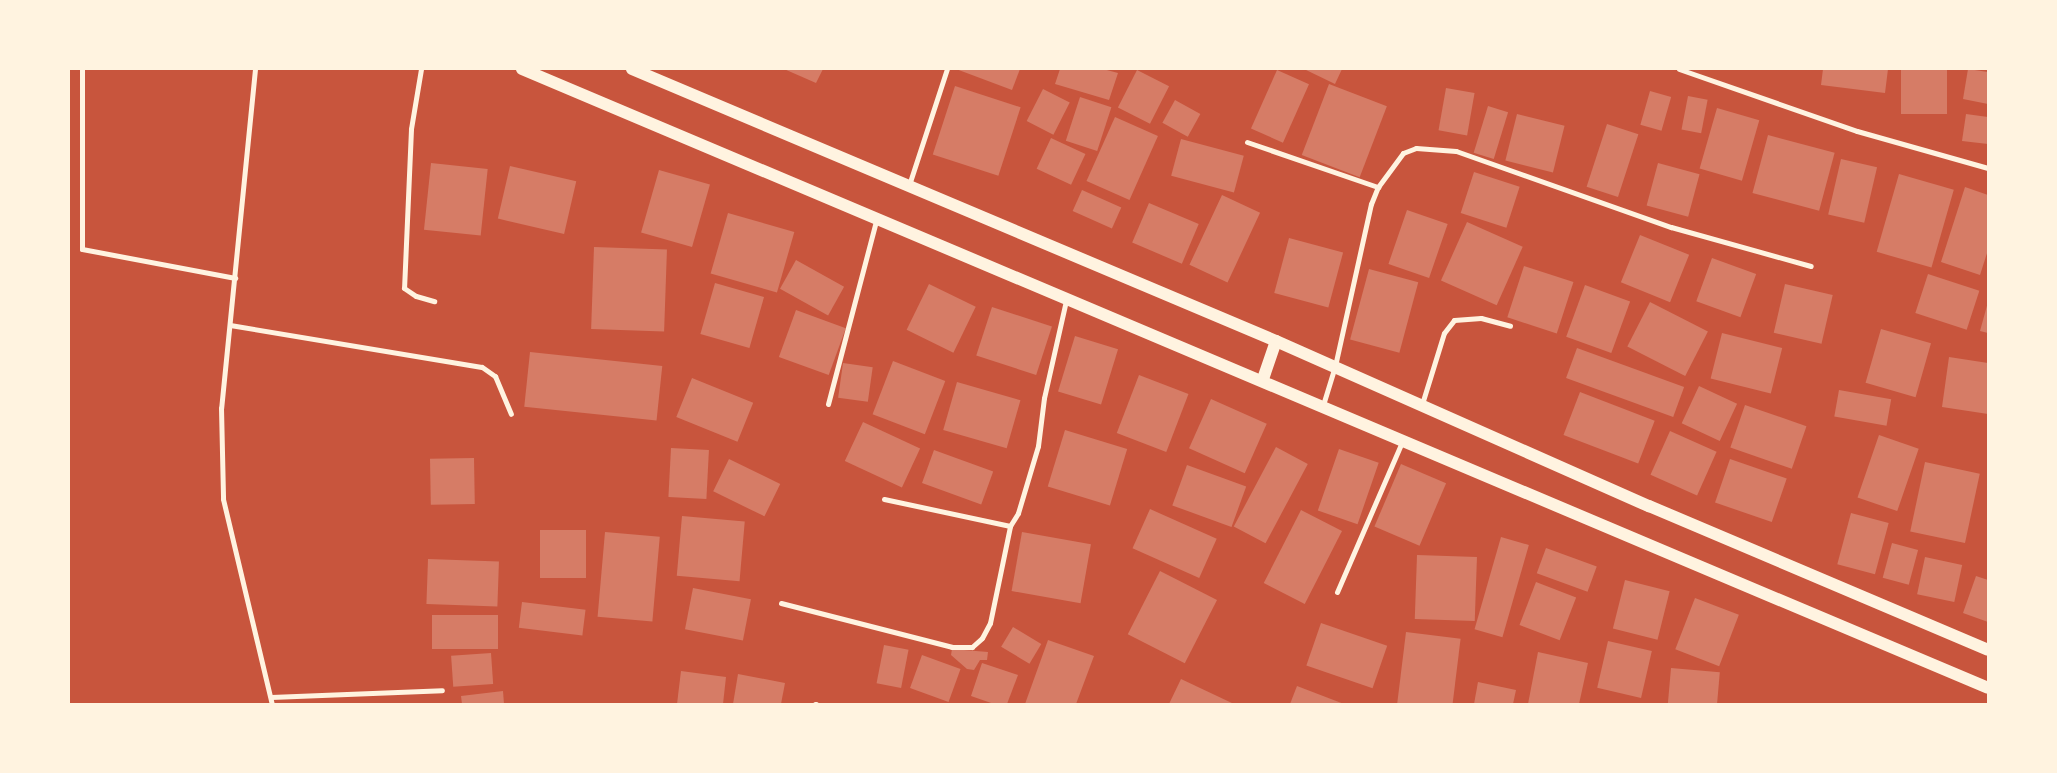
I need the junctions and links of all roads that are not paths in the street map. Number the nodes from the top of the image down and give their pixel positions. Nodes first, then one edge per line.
1 (82, 69) edge
2 (255, 69) edge
3 (421, 69) edge
4 (522, 69) edge
5 (632, 69) edge
6 (947, 69) edge
7 (1679, 69) edge
8 (1247, 142) dead end
9 (1988, 168) edge
10 (909, 186) junction
11 (1378, 187) junction
12 (876, 221) junction
13 (1811, 266) dead end
14 (235, 278) junction
15 (1066, 300) junction
16 (434, 301) dead end
17 (230, 325) junction
18 (1510, 326) dead end
19 (1276, 341) junction
20 (1335, 366) junction
21 (1263, 379) junction
22 (828, 404) dead end
23 (1323, 405) junction
24 (1422, 405) junction
25 (511, 414) dead end
26 (1404, 439) junction
27 (884, 499) dead end
28 (1010, 526) junction
29 (1337, 592) dead end
30 (781, 603) dead end
31 (1988, 650) edge
32 (1988, 688) edge
33 (442, 690) dead end
34 (271, 697) junction
35 (272, 704) edge

1 - 14 street
2 - 14 street
3 - 16 street
4 - 12 main road
5 - 10 main road
6 - 10 street
7 - 9 street
8 - 11 street
10 - 19 main road
11 - 13 street
11 - 20 street
12 - 15 main road
12 - 22 street
14 - 17 street
15 - 21 main road
15 - 28 street
17 - 25 street
17 - 34 street
18 - 24 street
19 - 20 main road
19 - 21 main road
20 - 23 street
20 - 24 main road
21 - 23 main road
23 - 26 main road
24 - 31 main road
26 - 29 street
26 - 32 main road
27 - 28 street
28 - 30 street
33 - 34 street
34 - 35 street

